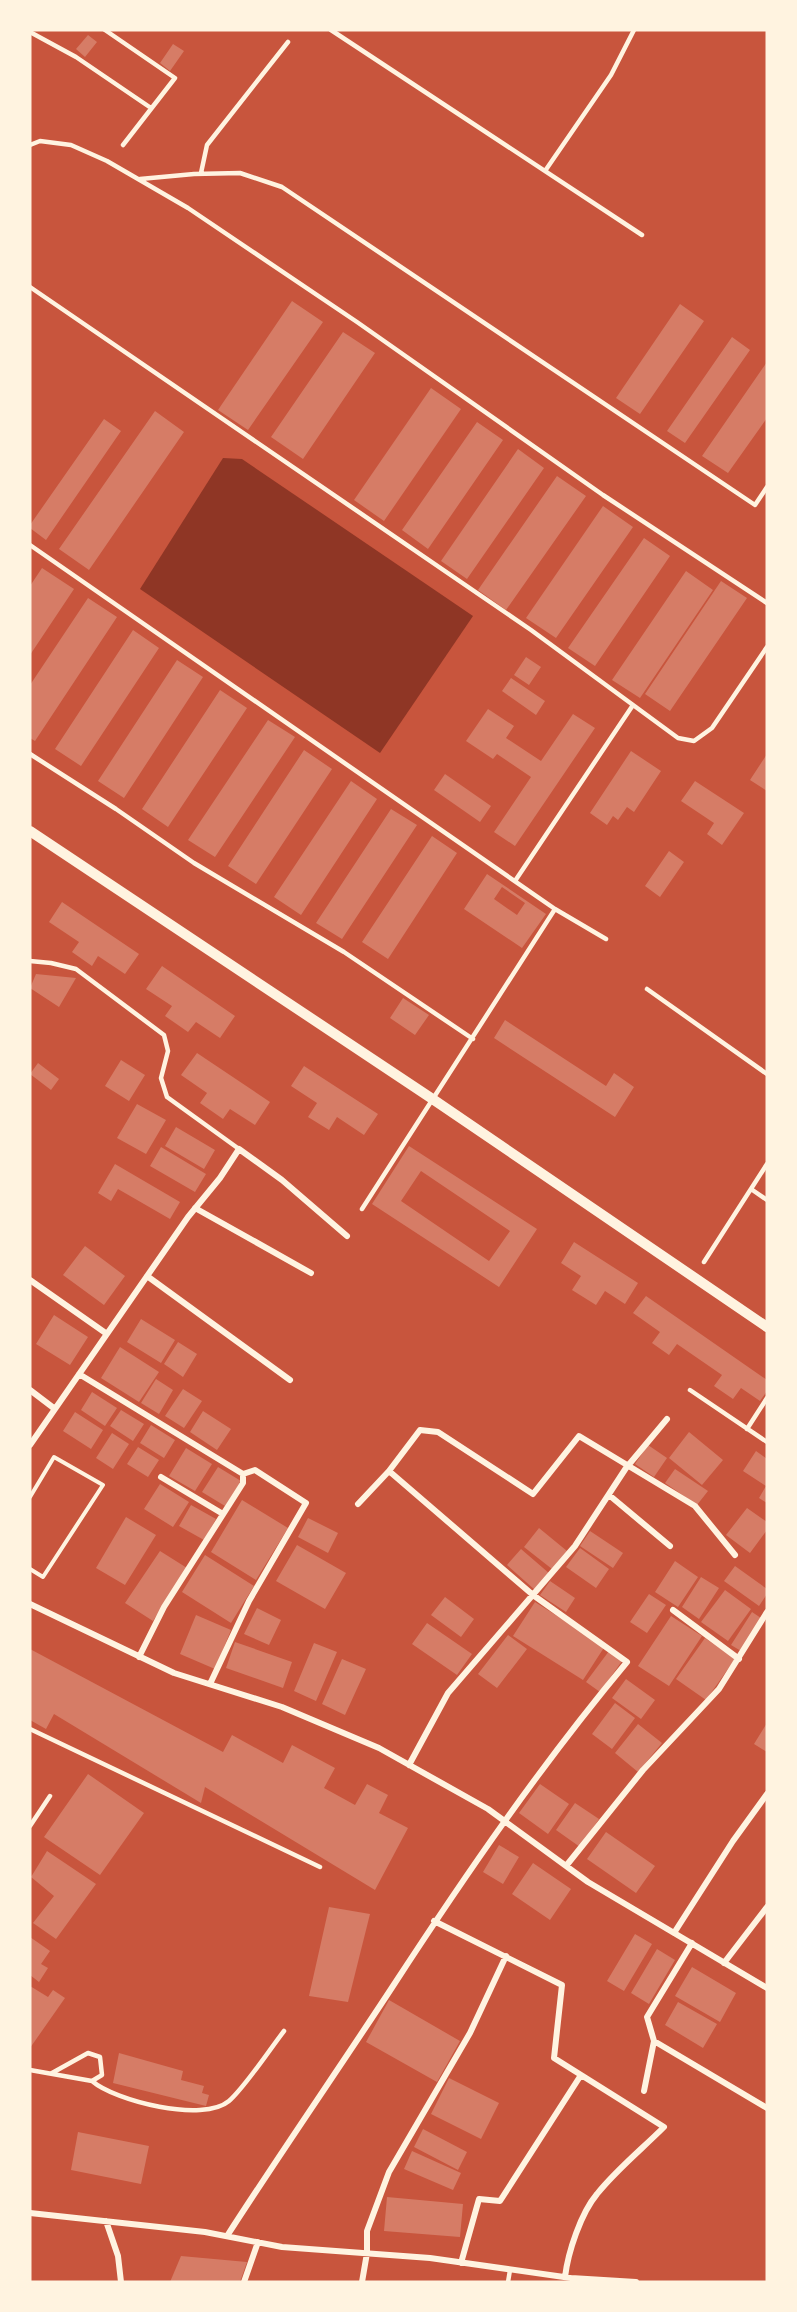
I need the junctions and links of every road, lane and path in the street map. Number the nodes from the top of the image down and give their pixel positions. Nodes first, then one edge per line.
1 (105, 30) edge
2 (331, 30) edge
3 (634, 30) edge
4 (30, 32) edge
5 (288, 42) dead end
6 (151, 108) junction
7 (30, 145) edge
8 (123, 145) dead end
9 (545, 171) junction
10 (201, 173) junction
11 (138, 180) junction
12 (642, 235) dead end
13 (30, 287) edge
14 (767, 487) edge
15 (30, 544) edge
16 (767, 603) edge
17 (767, 647) edge
18 (633, 705) junction
19 (30, 754) edge
20 (30, 831) edge
21 (515, 881) junction
22 (555, 909) junction
23 (606, 939) dead end
24 (30, 961) edge
25 (646, 989) dead end
26 (473, 1039) junction
27 (767, 1074) edge
28 (434, 1100) junction
29 (239, 1149) junction
30 (767, 1164) edge
31 (751, 1190) junction
32 (767, 1200) edge
33 (195, 1208) junction
34 (362, 1209) dead end
35 (347, 1236) dead end
36 (704, 1262) dead end
37 (311, 1273) dead end
38 (147, 1276) junction
39 (30, 1280) edge
40 (767, 1327) edge
41 (107, 1334) junction
42 (79, 1374) junction
43 (290, 1380) dead end
44 (30, 1390) edge
45 (690, 1390) dead end
46 (767, 1398) edge
47 (55, 1409) junction
48 (667, 1419) dead end
49 (747, 1429) junction
50 (767, 1442) edge
51 (30, 1445) edge
52 (629, 1465) junction
53 (389, 1471) junction
54 (243, 1474) junction
55 (161, 1477) dead end
56 (609, 1495) junction
57 (30, 1497) edge
58 (358, 1504) dead end
59 (223, 1514) junction
60 (670, 1546) dead end
61 (735, 1555) dead end
62 (30, 1569) edge
63 (533, 1594) junction
64 (30, 1604) edge
65 (674, 1610) dead end
66 (767, 1612) edge
67 (765, 1621) edge
68 (139, 1657) junction
69 (739, 1659) junction
70 (210, 1684) junction
71 (30, 1729) edge
72 (409, 1765) junction
73 (767, 1794) edge
74 (50, 1796) dead end
75 (503, 1821) junction
76 (30, 1826) edge
77 (566, 1866) junction
78 (320, 1867) dead end
79 (767, 1907) edge
80 (434, 1921) junction
81 (674, 1933) junction
82 (692, 1943) junction
83 (506, 1956) junction
84 (724, 1963) junction
85 (767, 1988) edge
86 (284, 2031) dead end
87 (654, 2041) junction
88 (30, 2070) edge
89 (52, 2073) junction
90 (581, 2075) junction
91 (92, 2081) junction
92 (644, 2091) dead end
93 (767, 2108) edge
94 (30, 2213) edge
95 (106, 2221) junction
96 (228, 2236) junction
97 (258, 2242) junction
98 (367, 2253) junction
99 (461, 2263) junction
100 (510, 2270) junction
101 (565, 2277) junction
102 (121, 2282) edge
103 (244, 2282) edge
104 (362, 2282) edge
105 (508, 2282) edge
106 (636, 2282) edge

1 - 6 lane
2 - 9 lane
3 - 9 lane
4 - 6 lane
5 - 10 lane
6 - 8 lane
7 - 11 lane
9 - 12 lane
10 - 11 lane
10 - 14 lane
11 - 16 lane
13 - 18 lane
15 - 21 lane
17 - 18 lane
18 - 21 lane
19 - 26 lane
20 - 28 street
21 - 22 lane
22 - 23 lane
22 - 26 lane
24 - 29 lane
25 - 27 lane
26 - 28 lane
28 - 34 lane
28 - 40 street
29 - 33 street
29 - 35 street
30 - 31 lane
31 - 32 lane
31 - 36 lane
33 - 37 street
33 - 38 street
38 - 41 street
38 - 43 street
39 - 41 street
41 - 42 street
42 - 47 street
42 - 54 street
44 - 47 street
45 - 49 lane
46 - 49 lane
47 - 51 street
48 - 52 street
49 - 50 lane
52 - 53 street
52 - 56 street
52 - 61 street
53 - 58 street
53 - 63 street
54 - 59 street
54 - 70 street
55 - 59 street
56 - 60 street
56 - 63 street
57 - 62 path
59 - 68 street
63 - 72 street
63 - 75 street
64 - 68 street
65 - 69 street
66 - 67 street
67 - 69 street
68 - 70 street
69 - 77 street
70 - 72 street
71 - 78 lane
72 - 75 street
73 - 81 street
74 - 76 lane
75 - 77 street
75 - 80 street
77 - 81 street
79 - 84 street
80 - 83 street
80 - 96 street
81 - 82 street
82 - 84 street
82 - 87 street
83 - 90 street
83 - 98 street
84 - 85 street
86 - 91 lane
87 - 92 street
87 - 93 street
88 - 89 lane
89 - 91 lane
89 - 91 lane
90 - 99 street
90 - 101 street
94 - 95 street
95 - 96 street
95 - 102 street
96 - 97 street
97 - 98 street
97 - 103 street
98 - 99 street
98 - 104 street
99 - 100 street
100 - 101 street
100 - 105 lane
101 - 106 street

